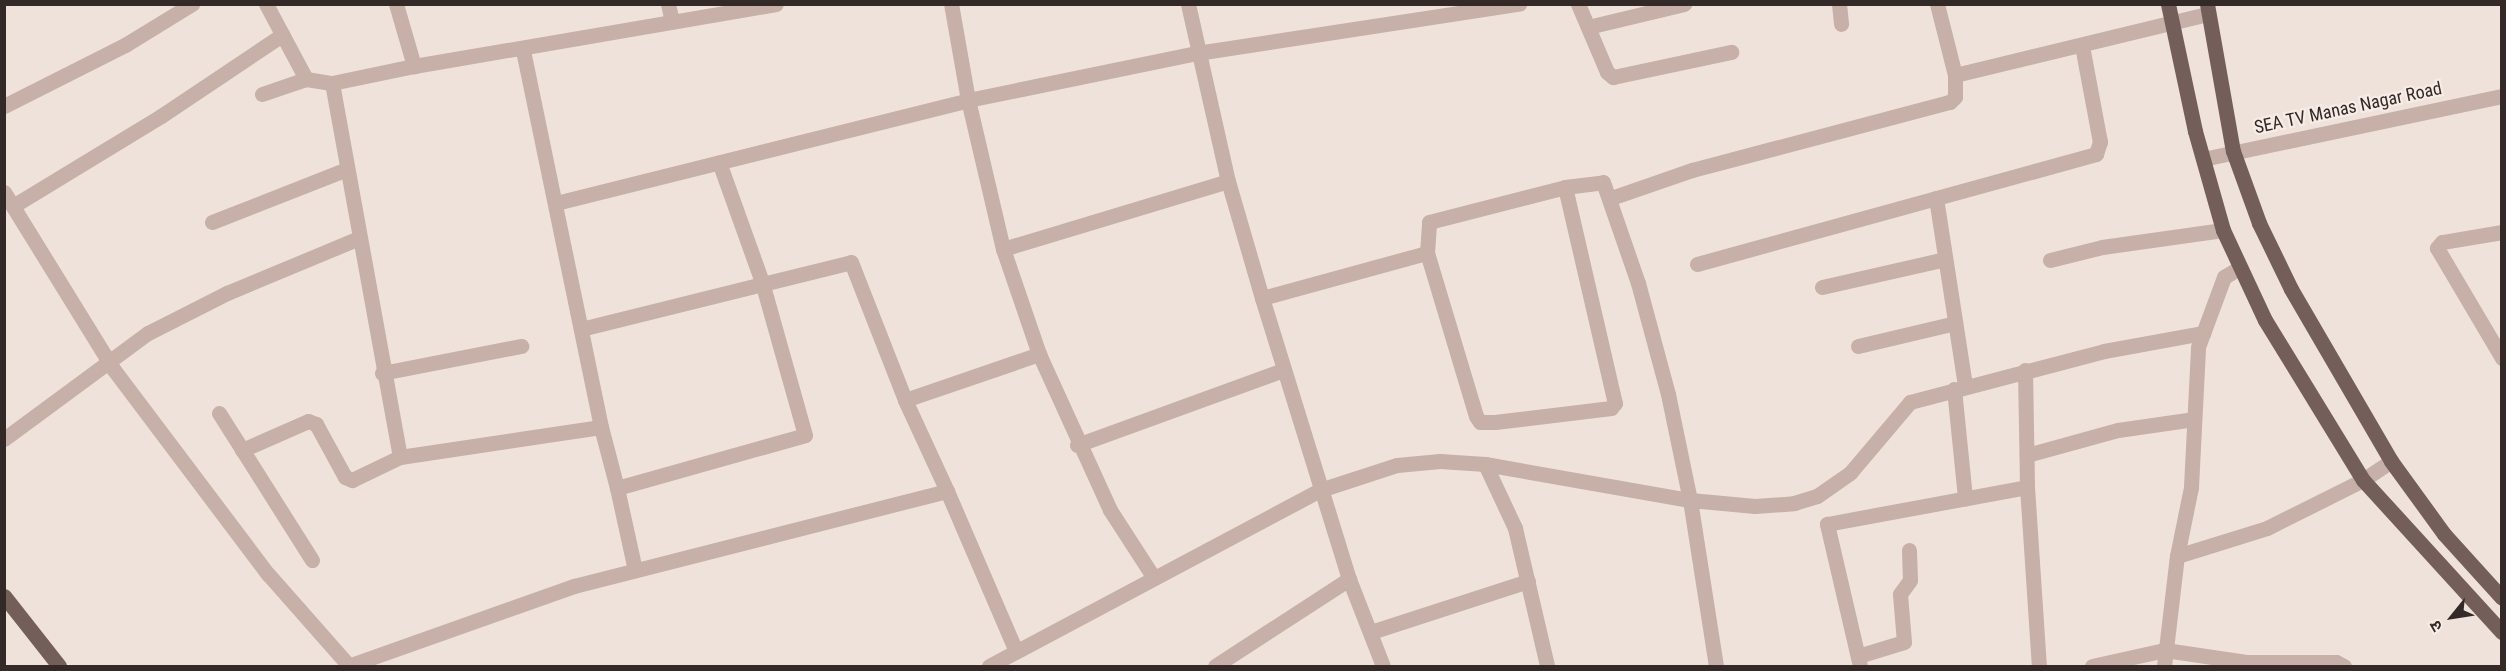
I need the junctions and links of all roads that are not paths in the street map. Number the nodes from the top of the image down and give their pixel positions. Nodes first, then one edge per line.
1 (192, 4) edge
2 (266, 4) edge
3 (396, 4) edge
4 (668, 4) edge
5 (776, 4) edge
6 (951, 4) edge
7 (1188, 4) edge
8 (1519, 4) edge
9 (1578, 4) edge
10 (1684, 4) edge
11 (1839, 4) edge
12 (1937, 4) edge
13 (2168, 4) edge
14 (1464, 8) edge
15 (2207, 9) edge
16 (672, 22) junction
17 (1841, 24) dead end
18 (2171, 26) junction
19 (1588, 27) junction
20 (282, 35) junction
21 (2082, 46) junction
22 (523, 49) junction
23 (1197, 52) junction
24 (1731, 52) dead end
25 (414, 66) junction
26 (1955, 75) junction
27 (306, 80) junction
28 (332, 83) junction
29 (262, 94) dead end
30 (2502, 96) edge
31 (968, 100) junction
32 (4, 106) edge
33 (2233, 151) junction
34 (2203, 159) junction
35 (720, 162) junction
36 (347, 169) junction
37 (1228, 181) junction
38 (1565, 187) junction
39 (4, 192) edge
40 (1611, 198) junction
41 (1936, 198) junction
42 (556, 203) junction
43 (13, 206) junction
44 (212, 222) dead end
45 (2223, 230) junction
46 (2502, 232) edge
47 (359, 238) junction
48 (1003, 249) junction
49 (1427, 253) junction
50 (1946, 259) junction
51 (2050, 260) dead end
52 (1697, 264) dead end
53 (2239, 268) junction
54 (762, 282) junction
55 (1822, 287) dead end
56 (1262, 298) junction
57 (1955, 323) junction
58 (581, 329) junction
59 (2203, 333) junction
60 (521, 345) dead end
61 (1858, 346) dead end
62 (2500, 353) edge
63 (1039, 354) junction
64 (110, 364) junction
65 (1283, 370) junction
66 (2025, 370) junction
67 (382, 374) junction
68 (1960, 387) junction
69 (905, 400) junction
70 (219, 412) dead end
71 (2194, 419) junction
72 (601, 427) junction
73 (4, 440) edge
74 (1077, 445) junction
75 (243, 450) junction
76 (2027, 455) junction
77 (400, 457) junction
78 (2391, 461) junction
79 (1485, 464) junction
80 (2363, 480) junction
81 (2027, 487) junction
82 (617, 488) junction
83 (1320, 490) junction
84 (947, 491) junction
85 (1965, 498) junction
86 (1690, 500) junction
87 (1909, 550) dead end
88 (2176, 556) junction
89 (312, 560) dead end
90 (635, 570) junction
91 (1154, 578) junction
92 (1349, 579) junction
93 (1528, 581) junction
94 (4, 596) edge
95 (2502, 598) edge
96 (1371, 632) junction
97 (2502, 632) edge
98 (2165, 650) junction
99 (1016, 651) junction
100 (1859, 661) edge
101 (2307, 665) edge
102 (59, 666) edge
103 (348, 666) edge
104 (989, 666) edge
105 (1215, 666) edge
106 (1383, 666) edge
107 (1547, 666) edge
108 (1716, 666) edge
109 (2039, 666) edge
110 (2092, 666) edge
111 (2164, 666) edge
112 (2344, 666) edge

1 - 32 street
2 - 20 street
3 - 25 street
4 - 16 street
5 - 16 street
6 - 31 street
7 - 23 street
8 - 14 street
9 - 19 street
10 - 19 street
11 - 17 street
12 - 26 street
13 - 18 main road
14 - 23 street
15 - 18 street
15 - 33 main road
16 - 22 street
18 - 21 street
18 - 34 main road
19 - 24 street
20 - 27 street
20 - 43 street
21 - 26 street
21 - 41 street
22 - 25 street
22 - 42 street
23 - 31 street
23 - 37 street
25 - 28 street
26 - 40 street
27 - 28 street
27 - 29 street
28 - 36 street
30 - 33 street, SEA TV Manas Nagar Road
31 - 35 street
31 - 48 street
33 - 34 street, SEA TV Manas Nagar Road
33 - 78 main road
34 - 45 main road
35 - 42 street
35 - 54 street
36 - 44 street
36 - 47 street
37 - 48 street
37 - 56 street
38 - 40 street
38 - 49 street
38 - 49 street
39 - 43 street
40 - 86 street
41 - 50 street
41 - 52 street
42 - 58 street
43 - 64 street
45 - 51 street
45 - 53 main road
46 - 62 street
47 - 64 street
47 - 67 street
48 - 63 street
49 - 56 street
50 - 55 street
50 - 57 street
53 - 59 street
53 - 80 main road
54 - 58 street
54 - 69 street
54 - 82 street
56 - 65 street
57 - 61 street
57 - 68 street
58 - 72 street
59 - 66 street
59 - 71 street
60 - 67 street
63 - 69 street
63 - 74 street
64 - 73 street
64 - 103 street
65 - 74 street
65 - 83 street
66 - 68 street
66 - 76 street
67 - 77 street
68 - 85 street
68 - 86 street
69 - 84 street
70 - 75 street
71 - 76 street
71 - 88 street
72 - 77 street
72 - 82 street
74 - 91 street
75 - 77 street
75 - 89 street
76 - 81 street
78 - 80 street
78 - 95 main road
79 - 83 street
79 - 86 street
79 - 93 street
80 - 88 street
80 - 97 main road
81 - 85 street
81 - 109 street
82 - 90 street
83 - 91 street
83 - 92 street
84 - 90 street
84 - 99 street
85 - 100 street
86 - 108 street
87 - 100 street
88 - 98 street
90 - 103 street
91 - 99 street
92 - 96 street
92 - 105 street
93 - 96 street
93 - 107 street
94 - 102 main road
96 - 106 street
98 - 101 street
98 - 110 street
98 - 111 street
99 - 104 street
101 - 112 street

